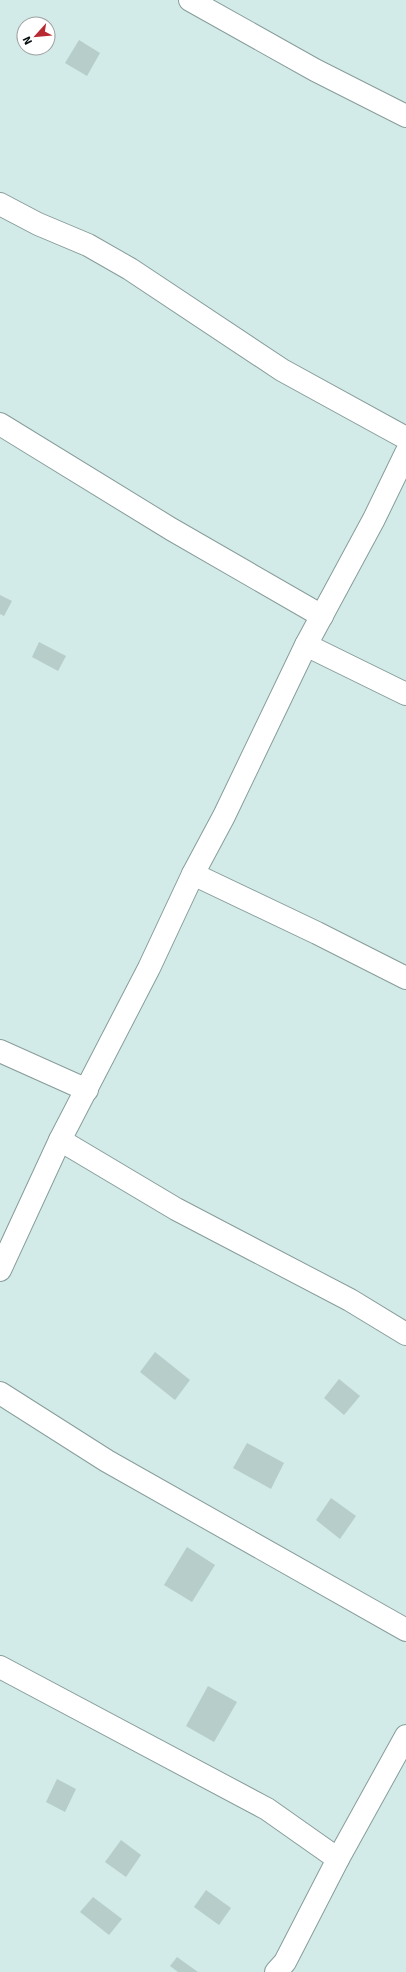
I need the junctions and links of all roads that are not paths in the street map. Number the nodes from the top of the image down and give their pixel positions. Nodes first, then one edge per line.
1 (190, 0) edge
2 (406, 116) edge
3 (0, 204) edge
4 (3, 432) edge
5 (406, 438) edge
6 (406, 453) edge
7 (322, 616) junction
8 (306, 645) junction
9 (406, 694) edge
10 (193, 874) junction
11 (406, 978) edge
12 (0, 1051) edge
13 (87, 1090) junction
14 (60, 1140) junction
15 (0, 1270) edge
16 (406, 1334) edge
17 (0, 1393) edge
18 (406, 1630) edge
19 (0, 1667) edge
20 (406, 1736) edge
21 (338, 1859) junction
22 (276, 1972) edge

1 - 2 street
3 - 5 street
4 - 7 street
6 - 7 street
7 - 8 street
8 - 9 street
8 - 10 street
10 - 11 street
10 - 13 street
12 - 13 street
13 - 14 street
14 - 15 street
14 - 16 street
17 - 18 street
19 - 21 street
20 - 21 street
21 - 22 street

